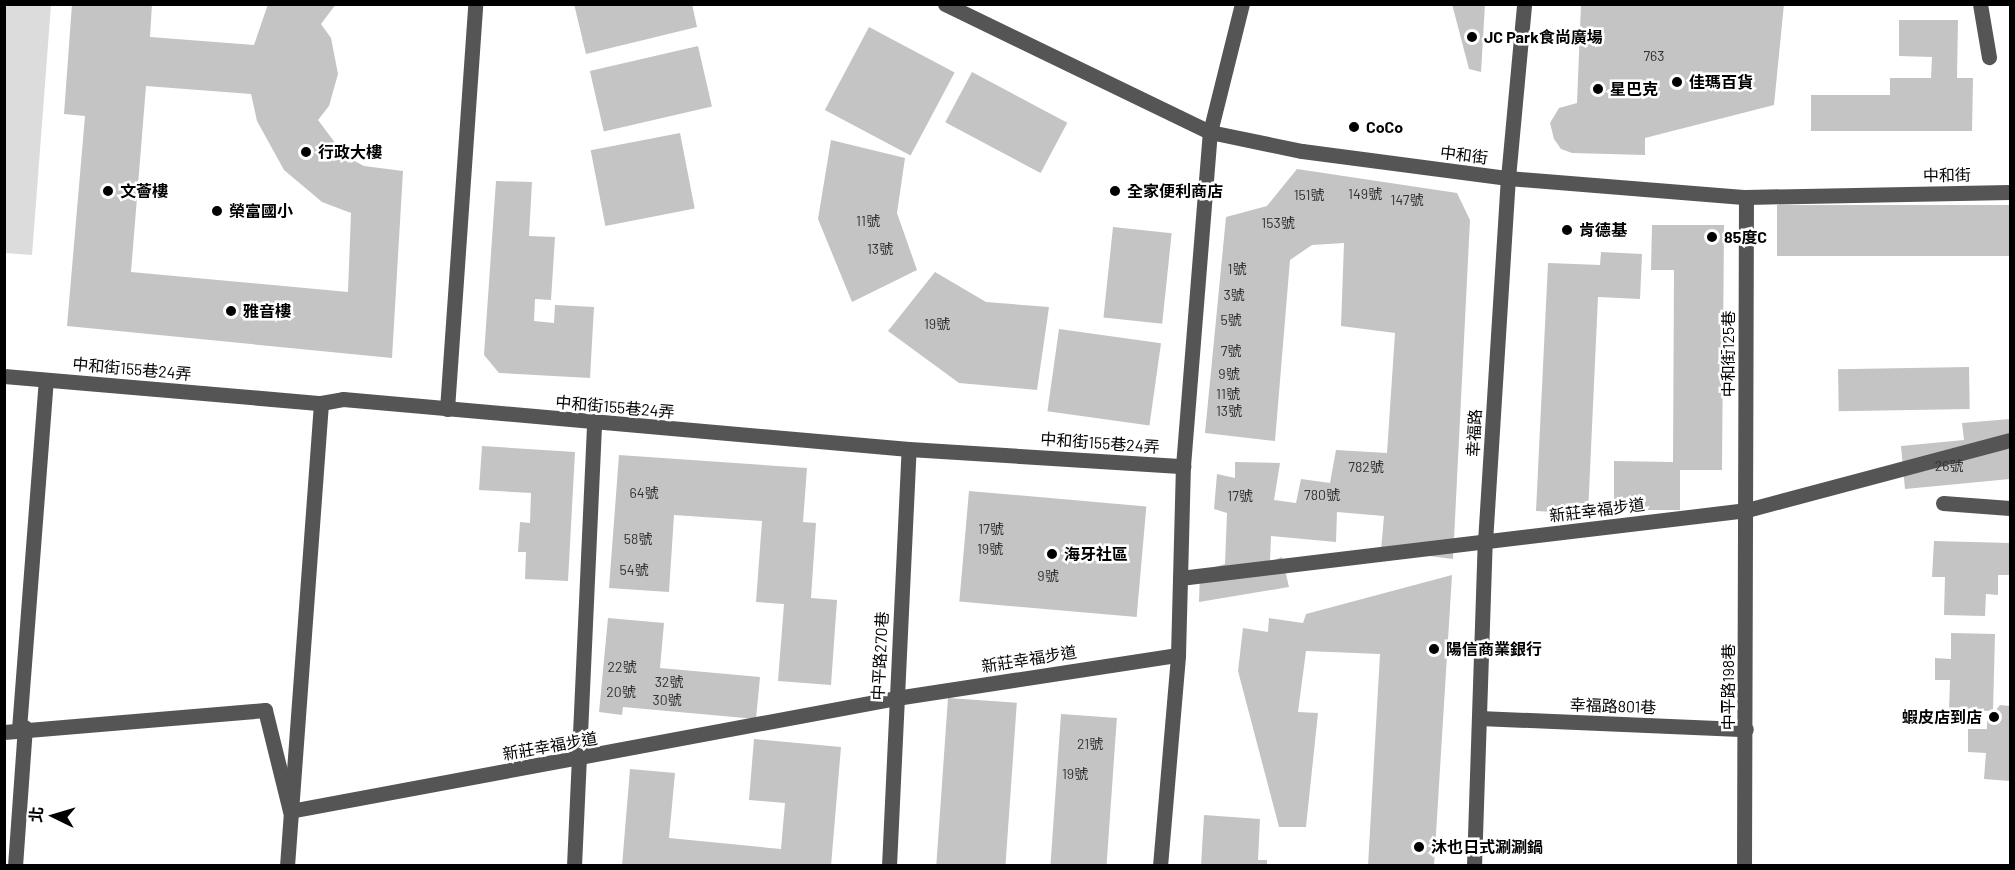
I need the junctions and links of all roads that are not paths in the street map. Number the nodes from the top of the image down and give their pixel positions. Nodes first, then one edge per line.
1 (475, 4) edge
2 (945, 4) edge
3 (1242, 4) edge
4 (1524, 4) edge
5 (1980, 4) edge
6 (1989, 57) dead end
7 (1210, 132) junction
8 (1508, 178) junction
9 (2010, 192) edge
10 (1746, 198) junction
11 (4, 376) edge
12 (46, 380) junction
13 (321, 403) junction
14 (447, 410) junction
15 (594, 424) junction
16 (2010, 440) edge
17 (909, 449) junction
18 (1183, 466) junction
19 (1943, 503) dead end
20 (2010, 508) edge
21 (1747, 510) junction
22 (1485, 542) junction
23 (1180, 578) junction
24 (1178, 655) junction
25 (896, 698) junction
26 (1479, 718) junction
27 (16, 729) edge
28 (1746, 729) junction
29 (577, 760) junction
30 (291, 811) junction
31 (15, 866) edge
32 (287, 866) edge
33 (574, 866) edge
34 (889, 866) edge
35 (1160, 866) edge
36 (1474, 866) edge
37 (1744, 866) edge

1 - 14 street
2 - 7 street, 中和街
3 - 7 street
4 - 8 street, 幸福路
5 - 6 street
7 - 8 street, 中和街
7 - 18 street
8 - 10 street, 中和街
8 - 22 street, 幸福路
9 - 10 street, 中和街
10 - 21 street, 中和街125巷
11 - 12 street, 中和街155巷24弄
12 - 13 street, 中和街155巷24弄
12 - 27 street
13 - 14 street, 中和街155巷24弄
13 - 30 street
14 - 15 street, 中和街155巷24弄
15 - 17 street, 中和街155巷24弄
15 - 29 street
16 - 21 street, 新莊幸福步道
17 - 18 street, 中和街155巷24弄
17 - 25 street, 中平路270巷
18 - 23 street
19 - 20 street
21 - 22 street, 新莊幸福步道
21 - 28 street, 中平路198巷
22 - 23 street, 新莊幸福步道
22 - 26 street, 幸福路
23 - 24 street
24 - 25 street, 新莊幸福步道
24 - 35 street
25 - 29 street, 新莊幸福步道
25 - 34 street, 中平路270巷
26 - 28 street, 幸福路801巷
26 - 36 street, 幸福路
27 - 30 street
27 - 31 street
28 - 37 street, 中平路198巷
29 - 30 street, 新莊幸福步道
29 - 33 street
30 - 32 street

